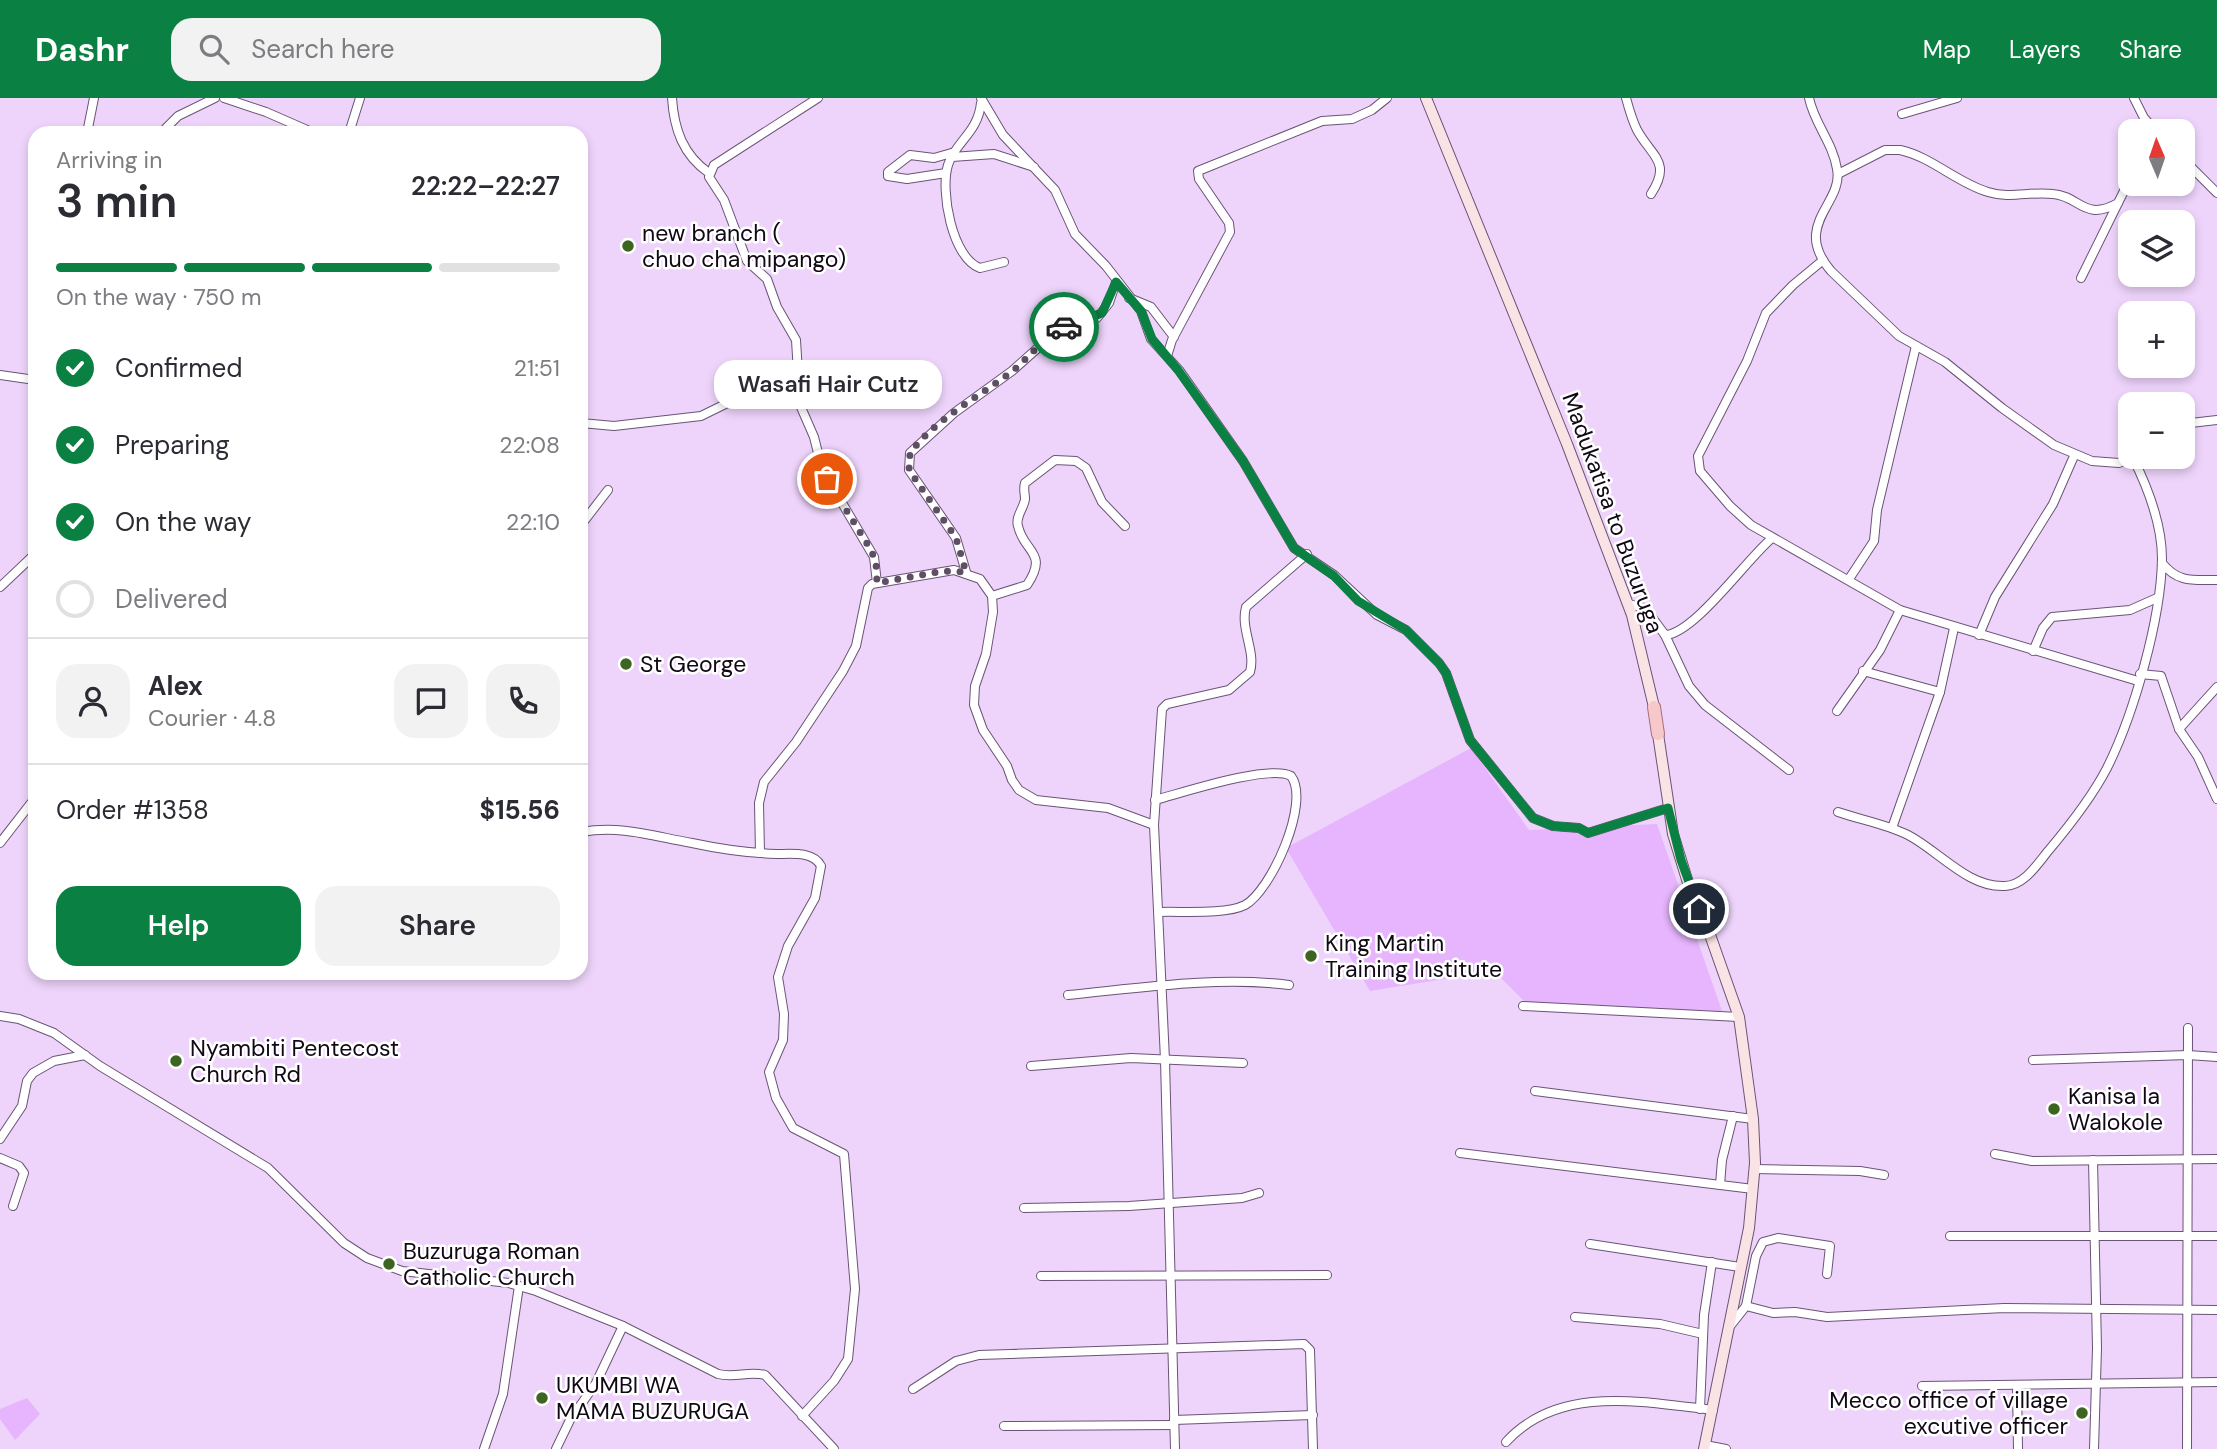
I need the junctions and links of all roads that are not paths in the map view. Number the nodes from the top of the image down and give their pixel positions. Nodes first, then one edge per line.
1 (94, 98) edge
2 (215, 98) edge
3 (224, 98) edge
4 (360, 98) edge
5 (671, 98) edge
6 (817, 98) edge
7 (1387, 98) edge
8 (1427, 98) edge
9 (1626, 98) edge
10 (1809, 98) edge
11 (1957, 98) edge
12 (2134, 98) edge
13 (981, 99) edge
14 (1902, 114) dead end
15 (2144, 118) edge
16 (88, 126) edge
17 (168, 126) edge
18 (298, 126) edge
19 (351, 126) edge
20 (953, 155) junction
21 (1036, 169) junction
22 (2195, 171) edge
23 (709, 173) junction
24 (946, 173) junction
25 (1838, 174) junction
26 (2217, 193) edge
27 (1651, 194) dead end
28 (2122, 196) edge
29 (2118, 203) junction
30 (1822, 261) junction
31 (1004, 262) dead end
32 (2081, 278) dead end
33 (1116, 282) junction
34 (1129, 298) junction
35 (1174, 337) junction
36 (1916, 346) junction
37 (1167, 356) junction
38 (0, 375) edge
39 (28, 379) edge
40 (796, 384) junction
41 (2217, 420) edge
42 (2195, 423) edge
43 (588, 424) edge
44 (2074, 456) junction
45 (2118, 462) edge
46 (2138, 469) edge
47 (608, 490) dead end
48 (588, 517) edge
49 (1125, 526) dead end
50 (1772, 538) junction
51 (1307, 554) junction
52 (28, 561) edge
53 (2161, 563) junction
54 (966, 572) junction
55 (1849, 579) junction
56 (2217, 580) edge
57 (877, 583) junction
58 (0, 587) edge
59 (992, 596) junction
60 (2157, 598) junction
61 (1628, 604) junction
62 (1900, 610) junction
63 (1954, 628) junction
64 (1665, 635) junction
65 (1979, 635) junction
66 (2034, 651) junction
67 (1863, 671) junction
68 (2139, 678) junction
69 (2217, 687) edge
70 (1940, 692) junction
71 (1654, 708) joint
72 (1837, 711) dead end
73 (2179, 729) junction
74 (1658, 734) joint
75 (1789, 770) dead end
76 (2217, 799) edge
77 (1155, 800) junction
78 (28, 807) edge
79 (1668, 808) junction
80 (1838, 812) dead end
81 (1154, 825) junction
82 (1892, 828) junction
83 (588, 831) edge
84 (0, 843) edge
85 (760, 853) junction
86 (1159, 912) junction
87 (1289, 985) dead end
88 (1160, 986) junction
89 (1068, 995) dead end
90 (1523, 1006) dead end
91 (0, 1016) edge
92 (1739, 1017) junction
93 (2188, 1028) dead end
94 (85, 1055) junction
95 (2188, 1055) junction
96 (2217, 1057) edge
97 (2033, 1059) dead end
98 (1165, 1060) junction
99 (1243, 1063) dead end
100 (1031, 1066) dead end
101 (1535, 1091) dead end
102 (1733, 1116) junction
103 (1753, 1119) junction
104 (0, 1139) edge
105 (1460, 1153) dead end
106 (1995, 1154) dead end
107 (0, 1158) edge
108 (2188, 1159) junction
109 (2217, 1159) edge
110 (2093, 1160) junction
111 (1754, 1169) junction
112 (1884, 1175) dead end
113 (1720, 1185) junction
114 (1753, 1189) junction
115 (1259, 1194) dead end
116 (1168, 1204) junction
117 (13, 1206) dead end
118 (1024, 1208) dead end
119 (1950, 1236) dead end
120 (2187, 1236) junction
121 (2217, 1236) edge
122 (2095, 1237) junction
123 (1590, 1244) dead end
124 (1712, 1262) junction
125 (1741, 1267) junction
126 (1827, 1274) dead end
127 (1327, 1275) dead end
128 (1041, 1276) dead end
129 (1169, 1276) junction
130 (519, 1286) junction
131 (1746, 1306) junction
132 (2096, 1309) junction
133 (2188, 1309) junction
134 (2217, 1310) edge
135 (1575, 1317) dead end
136 (1731, 1325) junction
137 (623, 1326) junction
138 (1703, 1334) junction
139 (1171, 1349) junction
140 (2095, 1382) junction
141 (2187, 1382) junction
142 (2217, 1382) edge
143 (2017, 1385) junction
144 (1922, 1386) dead end
145 (913, 1388) dead end
146 (1700, 1409) junction
147 (1713, 1410) junction
148 (1312, 1415) junction
149 (802, 1416) junction
150 (1174, 1423) junction
151 (1004, 1426) dead end
152 (1506, 1441) dead end
153 (1705, 1447) edge
154 (484, 1449) edge
155 (556, 1449) edge
156 (834, 1449) edge
157 (1175, 1449) edge
158 (1313, 1449) edge
159 (1726, 1449) edge
160 (2018, 1449) edge
161 (2094, 1449) edge
162 (2187, 1449) edge

1 - 16 street
2 - 17 street
3 - 18 street
4 - 19 street
5 - 23 street
6 - 23 street
7 - 35 street
8 - 61 main road, Madukatisa to Buzuruga
9 - 27 street
10 - 25 street
11 - 14 street
12 - 15 street
13 - 20 street
13 - 21 street
20 - 21 street
20 - 24 street
20 - 24 street
21 - 33 street
22 - 26 street
23 - 40 street
24 - 31 street
25 - 29 street
25 - 30 street
28 - 29 street
29 - 32 street
30 - 36 street
30 - 50 street
33 - 34 street
33 - 54 street
34 - 35 street
34 - 37 street
35 - 37 street
36 - 44 street
36 - 55 street
37 - 51 street
38 - 39 street
40 - 43 street
40 - 57 street
41 - 42 street
44 - 45 street
44 - 65 street
46 - 53 street
47 - 48 street
49 - 59 street
50 - 55 street
50 - 64 street
51 - 77 street
51 - 79 street
52 - 58 street
53 - 56 street
53 - 60 street
54 - 57 street
54 - 59 street
55 - 62 street
57 - 85 street
59 - 81 street
60 - 66 street
60 - 68 street
61 - 64 street
61 - 71 main road, Madukatisa to Buzuruga
62 - 63 street
62 - 67 street
63 - 65 street
63 - 70 street
64 - 75 street
65 - 66 street
66 - 68 street
67 - 70 street
67 - 72 street
68 - 73 street
68 - 82 street
69 - 73 street
70 - 82 street
71 - 74 main road, Madukatisa to Buzuruga
73 - 76 street
74 - 79 main road, Madukatisa to Buzuruga
77 - 81 street
77 - 86 street
78 - 84 street
79 - 92 main road, Madukatisa to Buzuruga
80 - 82 street
81 - 86 street
83 - 85 street
85 - 149 street
86 - 88 street
87 - 88 street
88 - 89 street
88 - 98 street
90 - 92 street
91 - 94 street
92 - 103 main road, Madukatisa to Buzuruga
93 - 95 street
94 - 104 street
94 - 130 street
95 - 96 street
95 - 97 street
95 - 108 street
98 - 99 street
98 - 100 street
98 - 116 street
101 - 102 street
102 - 103 street
102 - 113 street
103 - 111 main road, Madukatisa to Buzuruga
105 - 113 street
106 - 110 street
107 - 117 street
108 - 109 street
108 - 110 street
108 - 120 street
110 - 122 street
111 - 112 street
111 - 114 main road, Madukatisa to Buzuruga
113 - 114 street
114 - 125 main road, Madukatisa to Buzuruga
115 - 116 street
116 - 118 street
116 - 129 street
119 - 122 street
120 - 121 street
120 - 122 street
120 - 133 street
122 - 132 street
123 - 124 street
124 - 125 street
124 - 138 street
125 - 136 main road, Madukatisa to Buzuruga
126 - 131 street
127 - 129 street
128 - 129 street
129 - 139 street
130 - 137 street
130 - 154 street
131 - 132 street
131 - 136 street
132 - 133 street
132 - 140 street
133 - 134 street
133 - 141 street
135 - 138 street
136 - 147 main road, Madukatisa to Buzuruga
137 - 149 street
137 - 155 street
138 - 146 street
139 - 145 street
139 - 148 street
139 - 150 street
140 - 141 street
140 - 143 street
140 - 161 street
141 - 142 street
141 - 162 street
143 - 144 street
143 - 160 street
146 - 147 street
146 - 152 street
147 - 153 main road, Madukatisa to Buzuruga
148 - 150 street
148 - 158 street
149 - 156 street
150 - 151 street
150 - 157 street
153 - 159 street

